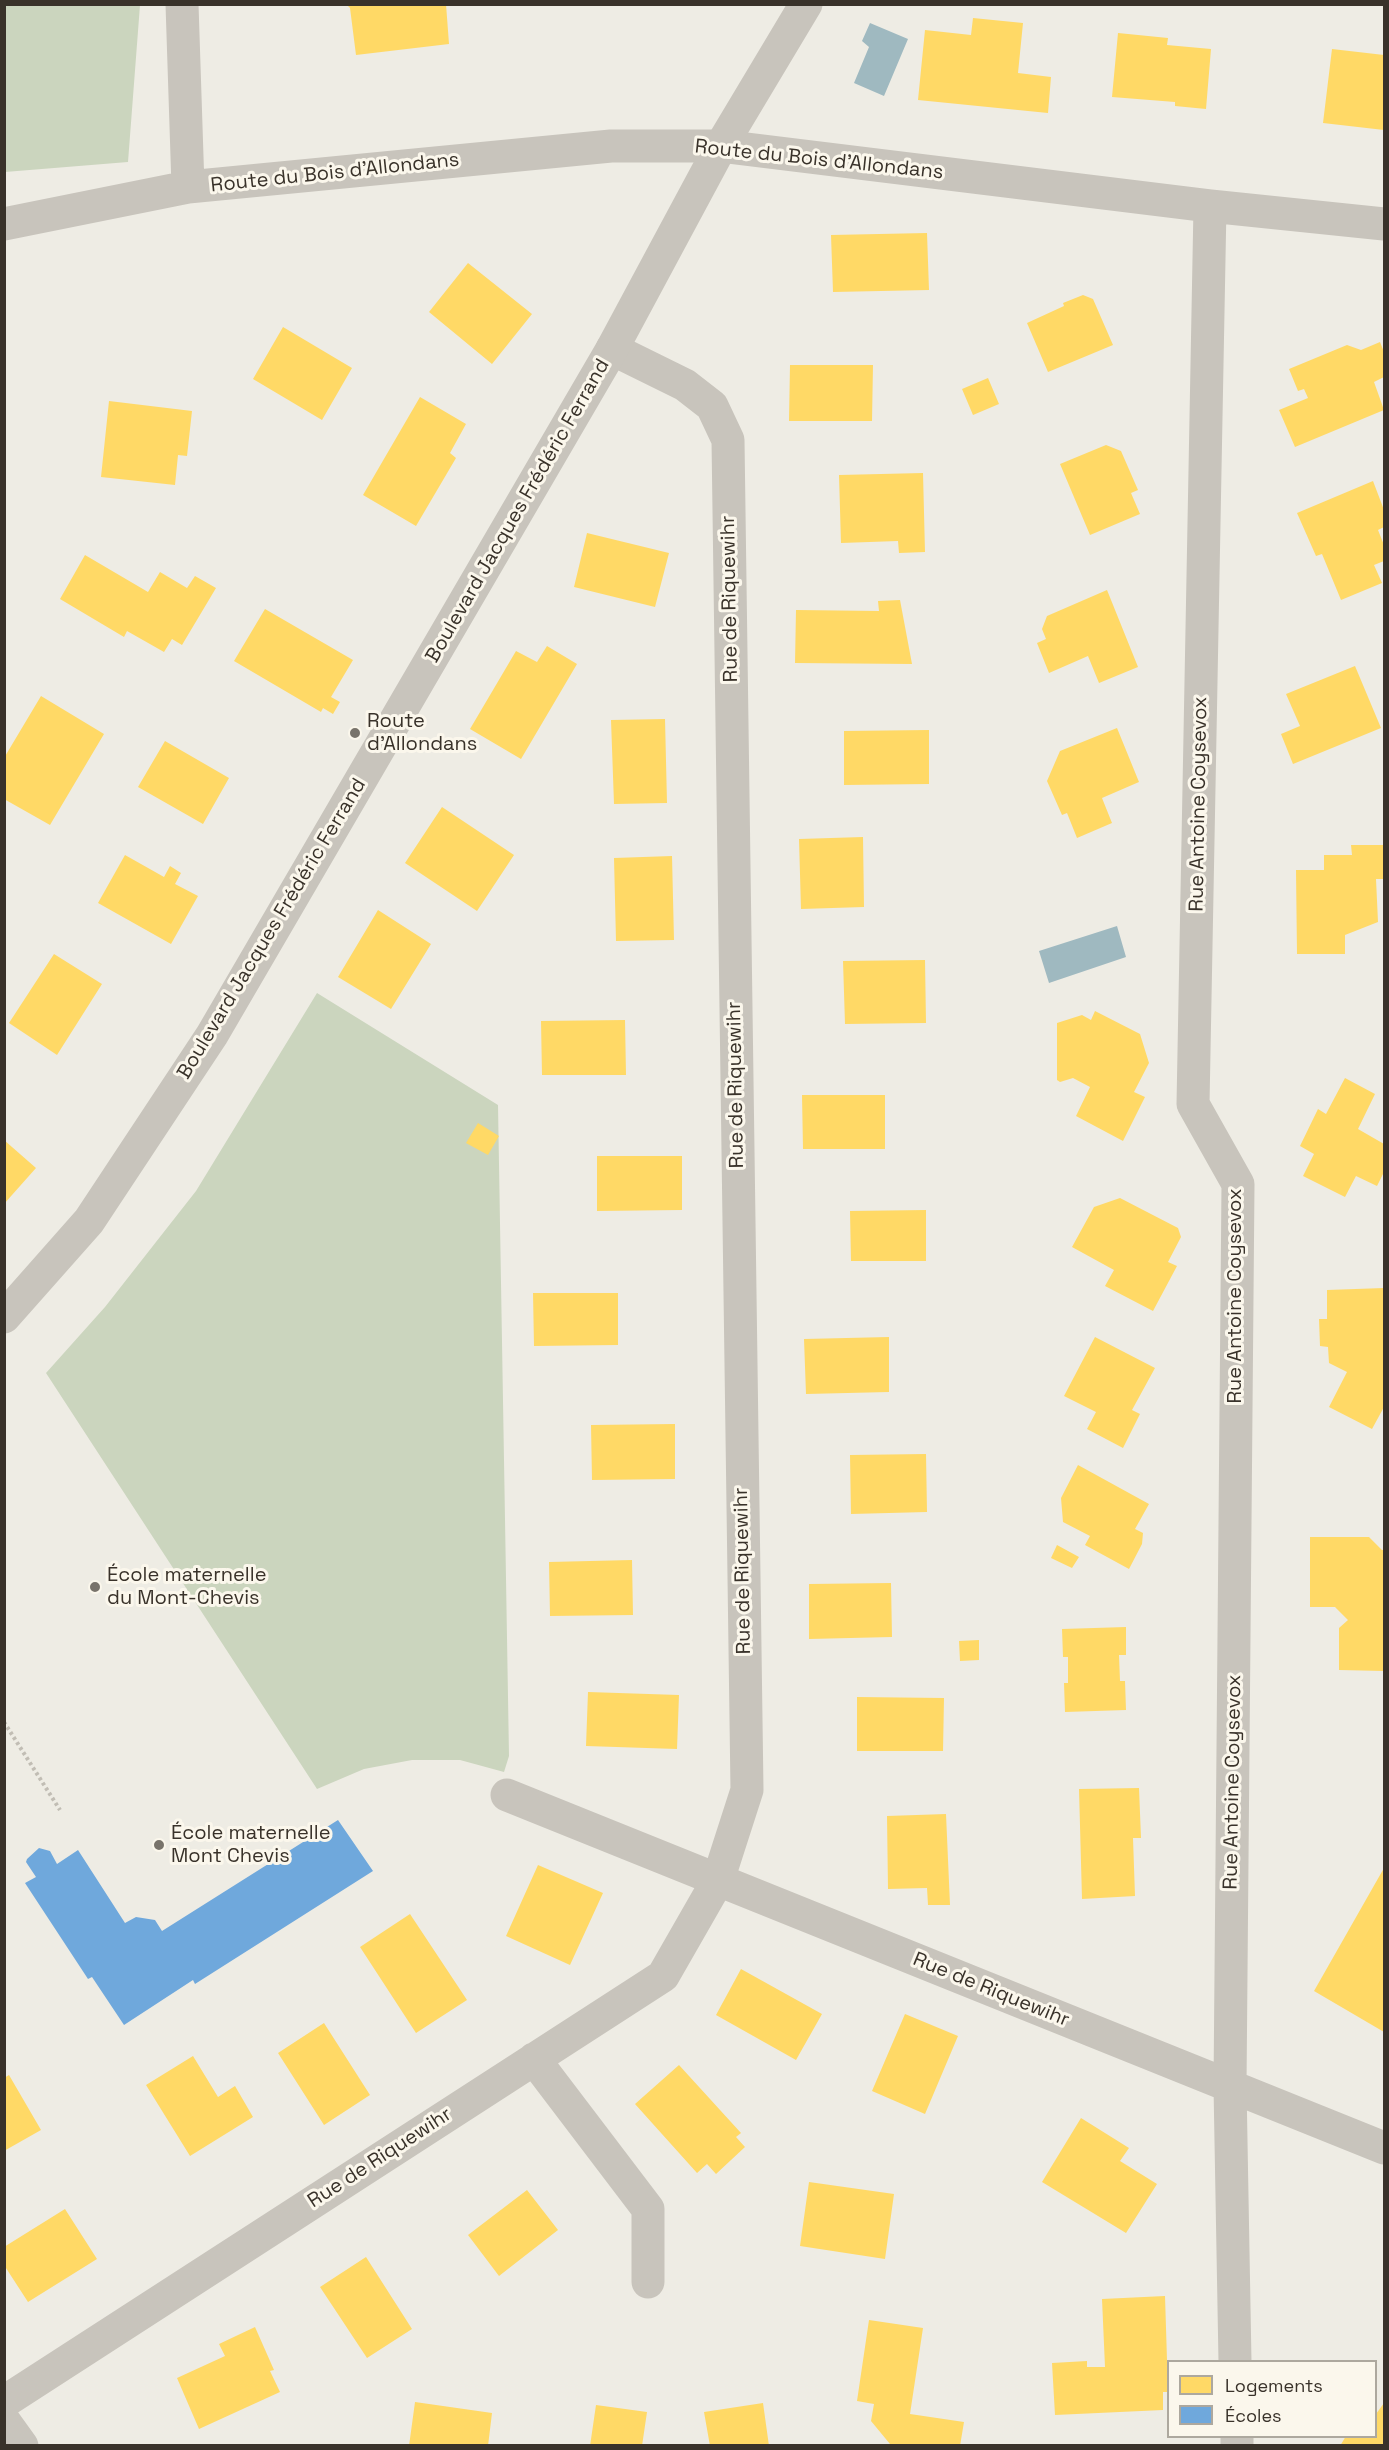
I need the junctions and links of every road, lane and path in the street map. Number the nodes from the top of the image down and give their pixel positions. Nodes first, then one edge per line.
1 (182, 4) edge
2 (806, 4) edge
3 (722, 146) junction
4 (188, 187) junction
5 (1210, 206) junction
6 (4, 224) edge
7 (1384, 224) edge
8 (612, 349) junction
9 (4, 1317) edge
10 (4, 1722) edge
11 (507, 1795) dead end
12 (60, 1810) dead end
13 (718, 1880) junction
14 (534, 2059) junction
15 (1230, 2086) junction
16 (1384, 2148) edge
17 (648, 2282) dead end
18 (1235, 2360) edge
19 (4, 2402) edge
20 (4, 2421) edge
21 (22, 2445) edge

1 - 4 street
2 - 3 street, Boulevard Jacques Frédéric Ferrand
3 - 4 street, Route du Bois d'Allondans
3 - 5 street, Route du Bois d'Allondans
3 - 8 street, Boulevard Jacques Frédéric Ferrand
4 - 6 street, Route du Bois d'Allondans
5 - 7 street, Route du Bois d'Allondans
5 - 15 street, Rue Antoine Coysevox
8 - 9 street, Boulevard Jacques Frédéric Ferrand
8 - 13 street, Rue de Riquewihr
10 - 12 path
11 - 13 street, Rue de Riquewihr
13 - 14 street, Rue de Riquewihr
13 - 15 street, Rue de Riquewihr
14 - 17 street
14 - 19 street, Rue de Riquewihr
15 - 16 street, Rue de Riquewihr
15 - 18 street, Rue Antoine Coysevox
20 - 21 street

